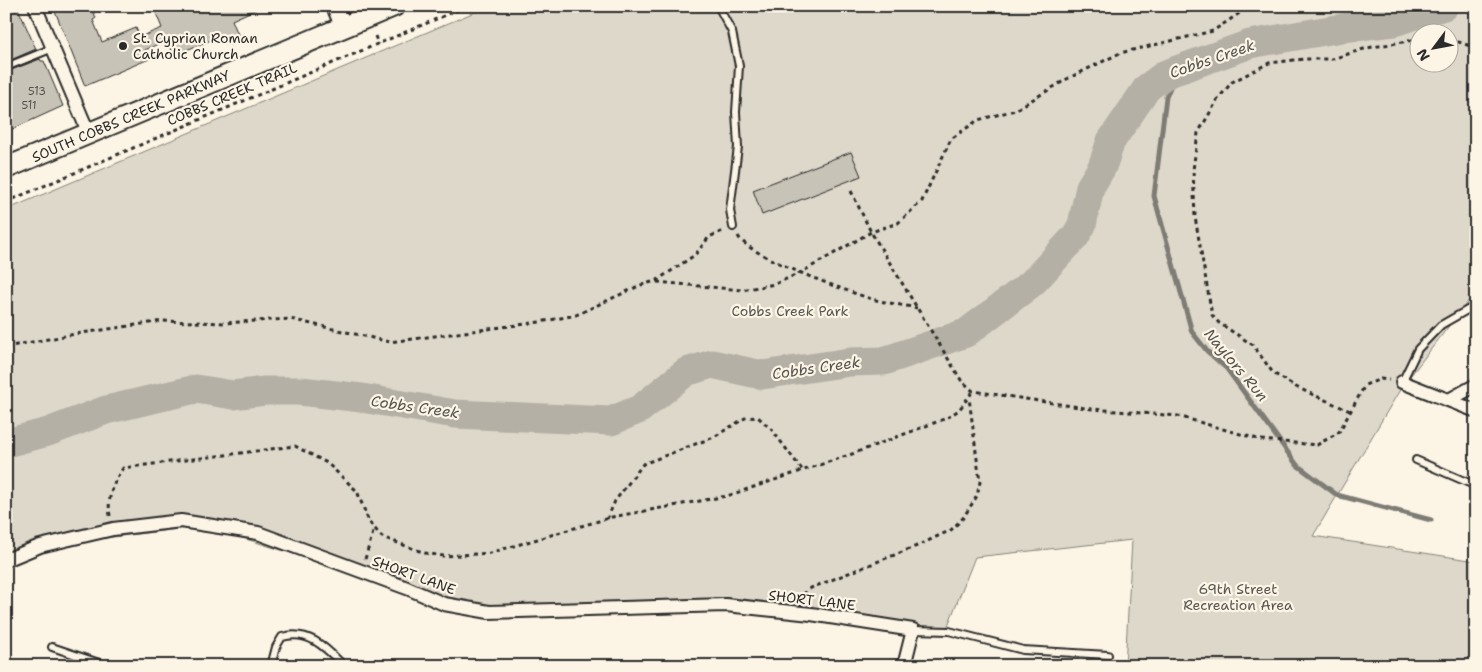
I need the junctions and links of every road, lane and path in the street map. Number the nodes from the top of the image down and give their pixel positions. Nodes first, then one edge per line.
1 (35, 6) edge
2 (336, 6) edge
3 (394, 6) edge
4 (467, 6) edge
5 (718, 6) edge
6 (1250, 6) edge
7 (344, 28) junction
8 (375, 36) dead end
9 (1410, 40) edge
10 (1460, 42) edge
11 (378, 44) junction
12 (53, 48) junction
13 (1476, 48) edge
14 (6, 67) edge
15 (89, 134) junction
16 (6, 168) edge
17 (851, 191) dead end
18 (6, 202) edge
19 (733, 226) junction
20 (871, 232) junction
21 (802, 272) junction
22 (656, 281) junction
23 (1476, 305) edge
24 (918, 308) junction
25 (6, 347) edge
26 (1402, 382) junction
27 (1476, 385) edge
28 (973, 391) junction
29 (968, 397) junction
30 (1450, 400) junction
31 (1350, 411) junction
32 (1476, 411) edge
33 (1416, 460) dead end
34 (803, 471) junction
35 (1476, 486) edge
36 (607, 519) junction
37 (113, 529) junction
38 (375, 529) junction
39 (6, 560) edge
40 (360, 572) junction
41 (785, 611) junction
42 (913, 630) junction
43 (52, 647) dead end
44 (1108, 655) dead end
45 (108, 666) edge
46 (271, 666) edge
47 (344, 666) edge
48 (904, 666) edge

1 - 12 street
2 - 7 street
3 - 7 main road, SOUTH COBBS CREEK PARKWAY
4 - 11 path, COBBS CREEK TRAIL
5 - 19 lane
6 - 20 path
7 - 15 main road, SOUTH COBBS CREEK PARKWAY
8 - 11 path
9 - 31 path
10 - 13 path
11 - 18 path, COBBS CREEK TRAIL
12 - 14 lane
12 - 15 street
15 - 16 main road, SOUTH COBBS CREEK PARKWAY
17 - 20 path
19 - 21 path
19 - 22 path
20 - 21 path
20 - 24 path
21 - 22 path
21 - 24 path
22 - 25 path
23 - 26 lane
24 - 28 path
26 - 30 street
26 - 31 path
27 - 30 street
28 - 29 path
28 - 31 path
29 - 34 path
29 - 41 path
30 - 32 street
33 - 35 lane
34 - 36 path
34 - 36 path
36 - 38 path
37 - 38 path
37 - 39 street, SHORT LANE
37 - 40 street, SHORT LANE
38 - 40 path
40 - 41 street, SHORT LANE
41 - 42 street, SHORT LANE
42 - 44 lane
42 - 48 street
43 - 45 lane
46 - 47 lane

